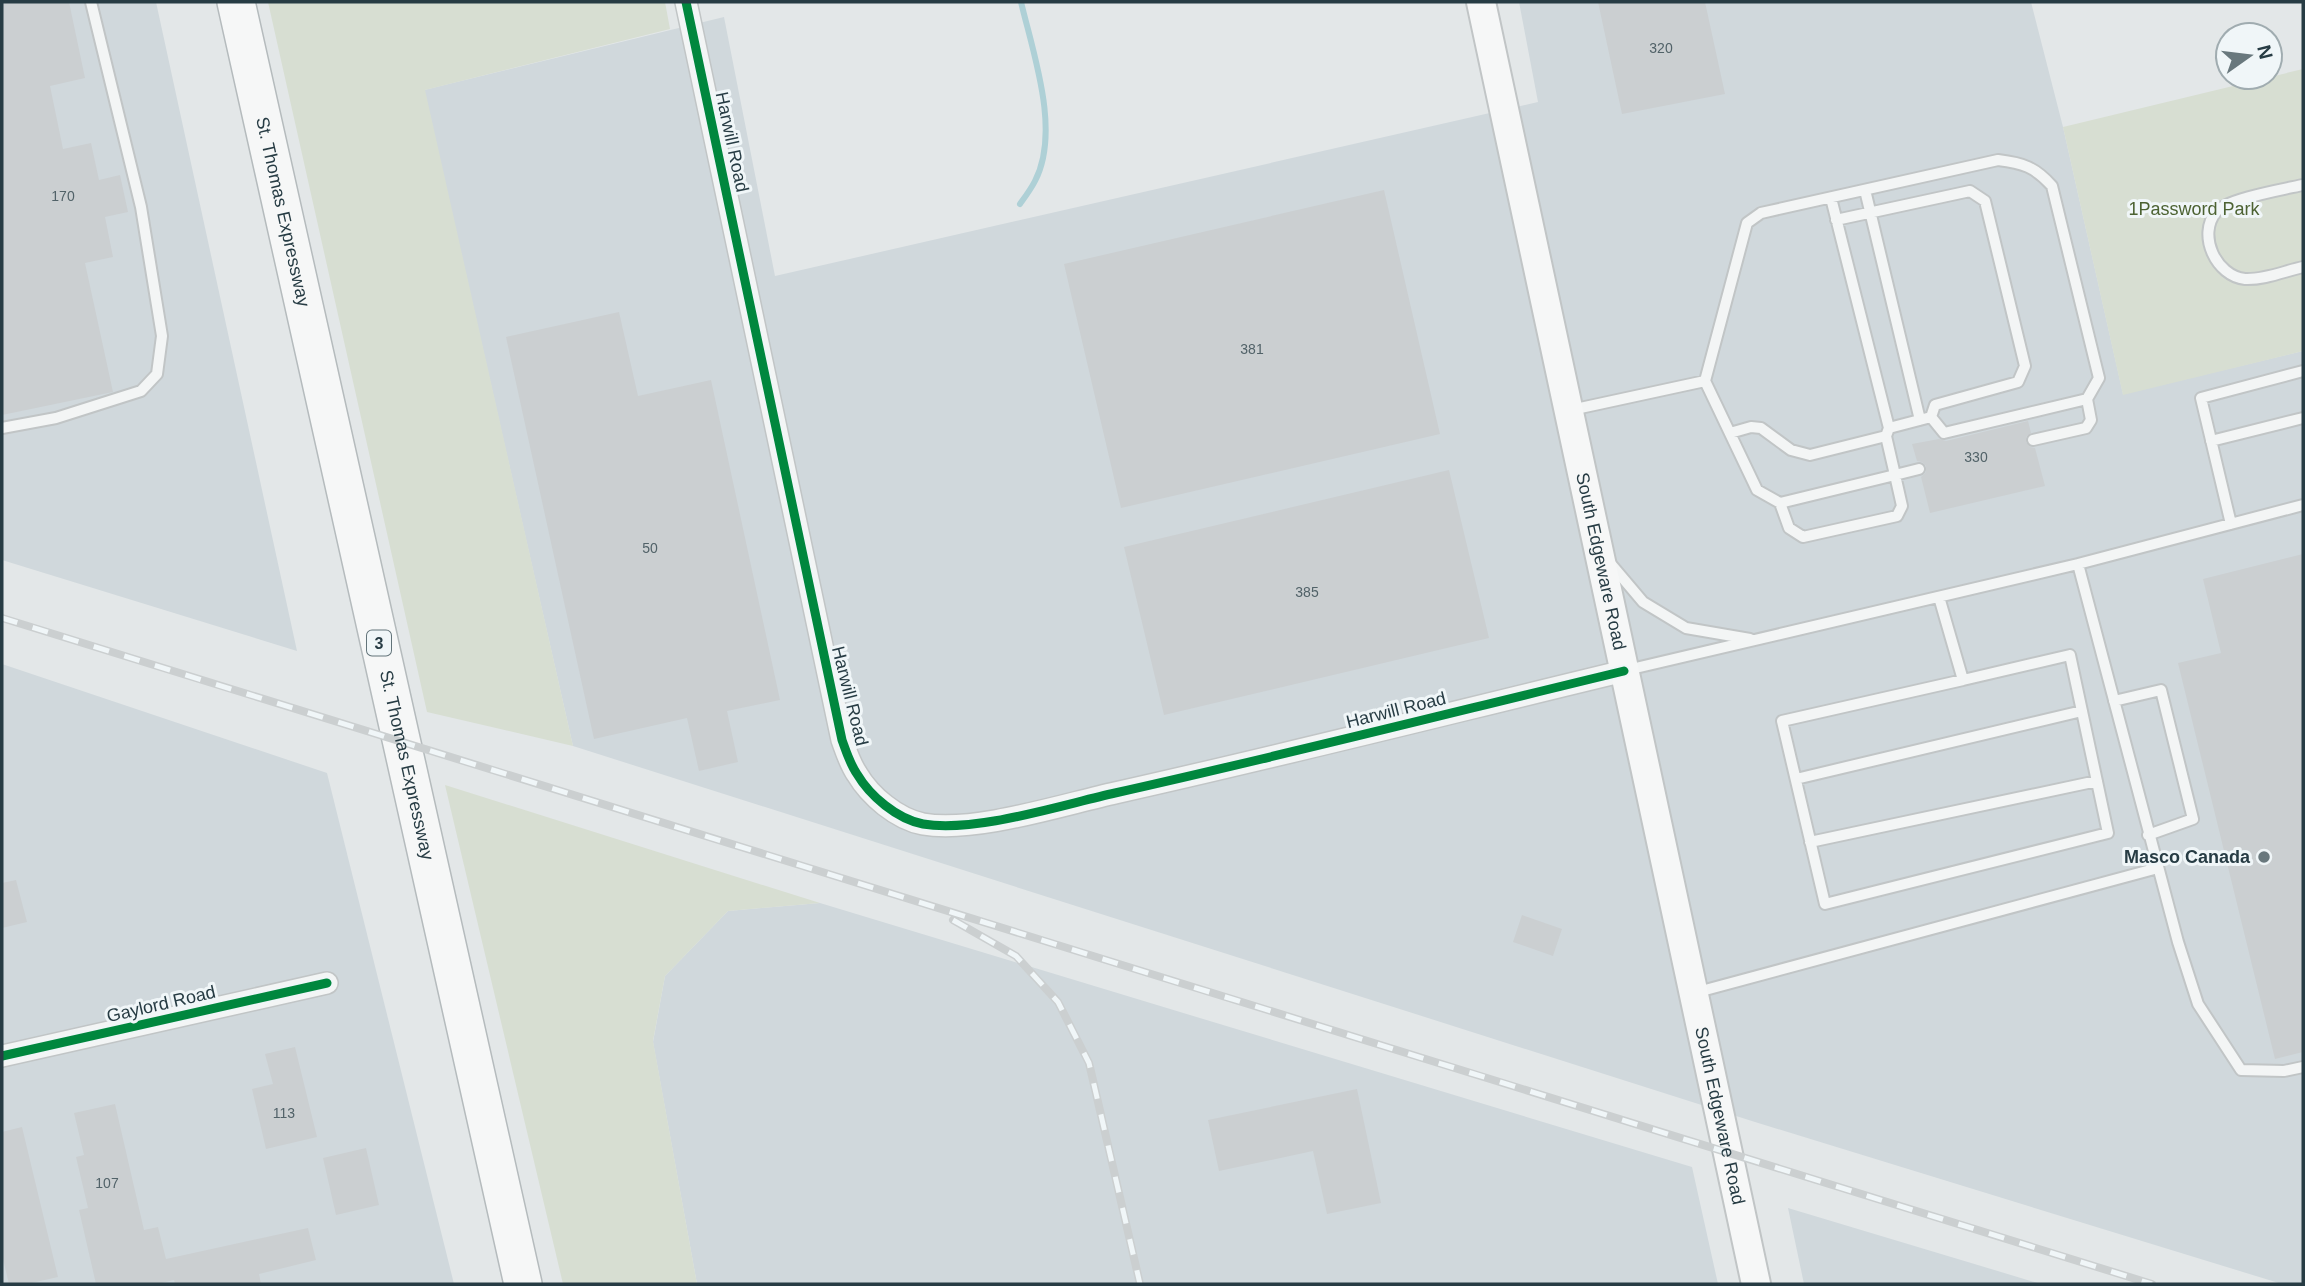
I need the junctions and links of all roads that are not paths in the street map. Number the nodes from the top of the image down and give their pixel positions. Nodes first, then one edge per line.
1 (91, 2) edge
2 (236, 2) edge
3 (686, 2) edge
4 (1480, 2) edge
5 (2303, 185) edge
6 (1865, 190) junction
7 (1831, 198) junction
8 (1870, 212) junction
9 (1836, 220) junction
10 (2303, 267) edge
11 (2303, 371) edge
12 (1705, 381) junction
13 (2087, 399) junction
14 (1568, 411) junction
15 (2303, 418) edge
16 (1925, 419) junction
17 (2, 428) edge
18 (1887, 432) junction
19 (1730, 433) junction
20 (2033, 440) dead end
21 (2211, 441) junction
22 (1919, 469) dead end
23 (1895, 475) junction
24 (1780, 503) junction
25 (2303, 505) edge
26 (2231, 524) junction
27 (1598, 549) junction
28 (2078, 564) junction
29 (1939, 597) junction
30 (1756, 640) junction
31 (1624, 671) junction
32 (1963, 680) junction
33 (2114, 701) junction
34 (2082, 711) junction
35 (1796, 779) junction
36 (2097, 781) junction
37 (2148, 835) junction
38 (1810, 842) junction
39 (2158, 868) junction
40 (327, 983) dead end
41 (1693, 993) junction
42 (2, 1056) edge
43 (2303, 1067) edge
44 (523, 1284) edge
45 (1756, 1284) edge

1 - 17 lane
2 - 44 highway, St. Thomas Expressway / 3
3 - 31 street, Harwill Road
4 - 14 main road, South Edgeware Road
5 - 10 lane
6 - 7 lane
6 - 8 lane
6 - 13 lane
7 - 9 lane
7 - 12 lane
8 - 9 lane
8 - 16 lane
8 - 16 lane
9 - 18 lane
11 - 21 lane
12 - 14 lane
12 - 19 lane
13 - 16 lane
13 - 20 lane
14 - 27 main road, South Edgeware Road
15 - 21 lane
16 - 18 lane
18 - 19 lane
18 - 23 lane
19 - 24 lane
21 - 26 lane
22 - 23 lane
23 - 24 lane
23 - 24 lane
25 - 26 lane
26 - 28 lane
27 - 30 lane
27 - 31 main road, South Edgeware Road
28 - 29 lane
28 - 33 lane
29 - 30 lane
29 - 32 lane
30 - 31 lane
31 - 41 main road, South Edgeware Road
32 - 34 lane
32 - 35 lane
33 - 37 lane
33 - 37 lane
34 - 35 lane
34 - 36 lane
35 - 38 lane
36 - 38 lane
36 - 38 lane
37 - 39 lane
39 - 41 lane
39 - 43 lane
40 - 42 street, Gaylord Road
41 - 45 main road, South Edgeware Road

